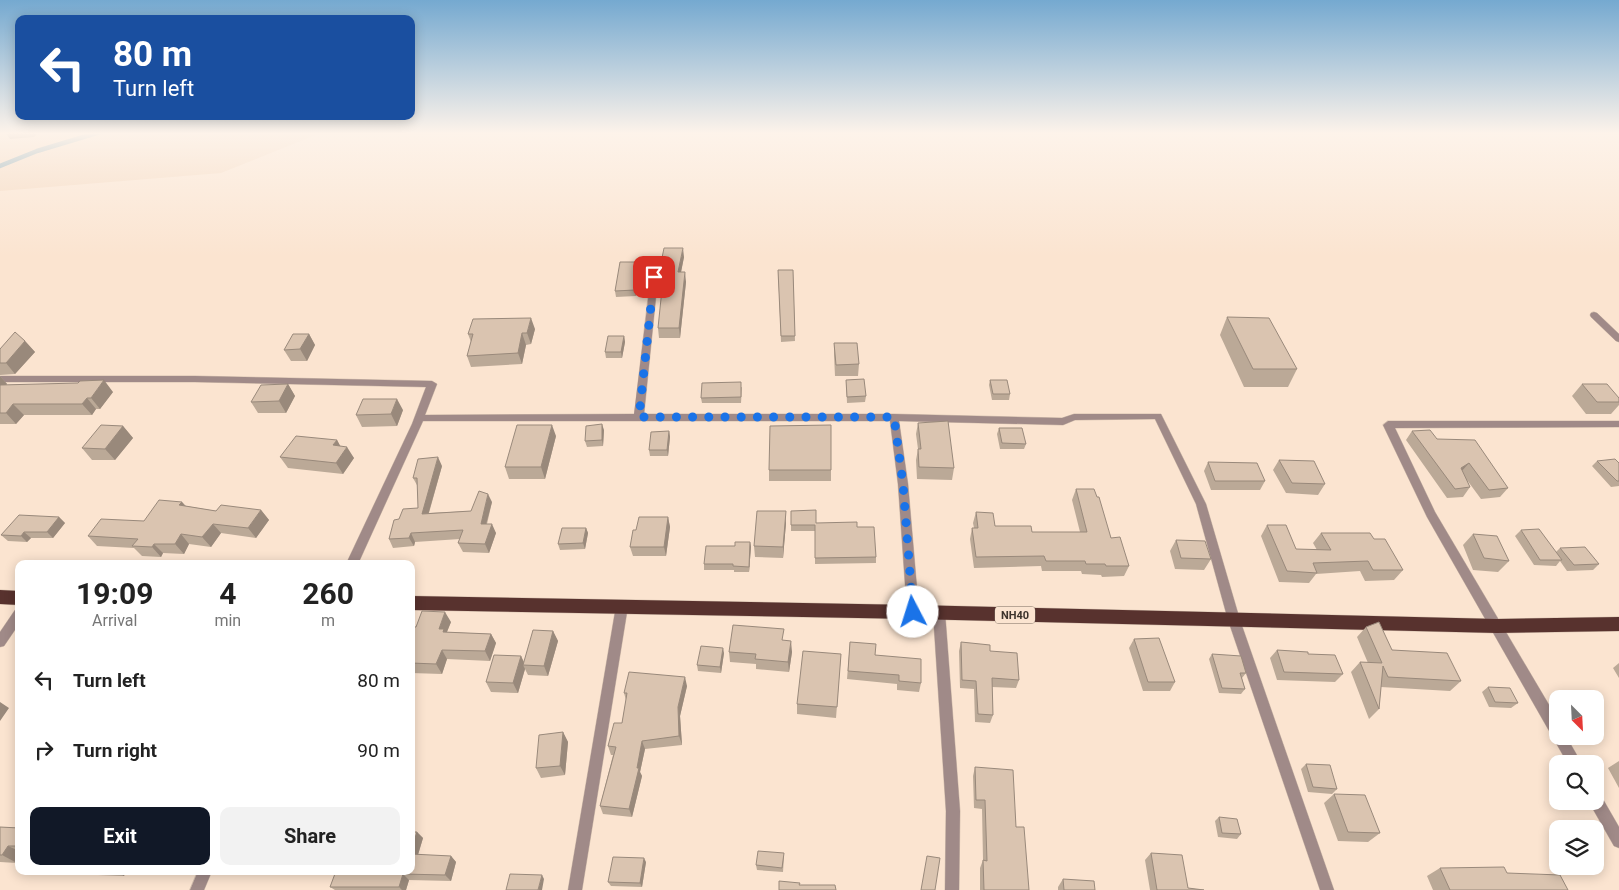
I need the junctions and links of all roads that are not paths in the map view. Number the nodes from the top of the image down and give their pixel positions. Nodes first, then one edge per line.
1 (654, 277) dead end
2 (1594, 315) dead end
3 (1619, 339) edge
4 (0, 379) edge
5 (639, 417) junction
6 (894, 417) junction
7 (420, 418) junction
8 (1619, 424) edge
9 (354, 560) edge
10 (0, 597) edge
11 (15, 598) edge
12 (415, 603) edge
13 (622, 606) junction
14 (913, 612) junction
15 (939, 612) junction
16 (15, 620) edge
17 (1234, 620) junction
18 (1619, 624) edge
19 (1497, 626) junction
20 (0, 642) edge
21 (1549, 717) edge
22 (1601, 810) edge
23 (1619, 841) edge
24 (203, 875) edge
25 (197, 890) edge
26 (575, 890) edge
27 (952, 890) edge
28 (1326, 890) edge

1 - 5 street
2 - 3 street
4 - 7 street
5 - 6 street
5 - 7 street
6 - 14 street
6 - 17 street
7 - 9 street
8 - 19 street
10 - 11 highway
12 - 13 highway, NH40
13 - 14 highway, NH40
13 - 26 street
14 - 15 highway, NH40
15 - 17 highway, NH40
15 - 27 street
16 - 20 street
17 - 19 highway, NH40
17 - 28 street
18 - 19 highway, NH40
19 - 21 street
22 - 23 street
24 - 25 street

